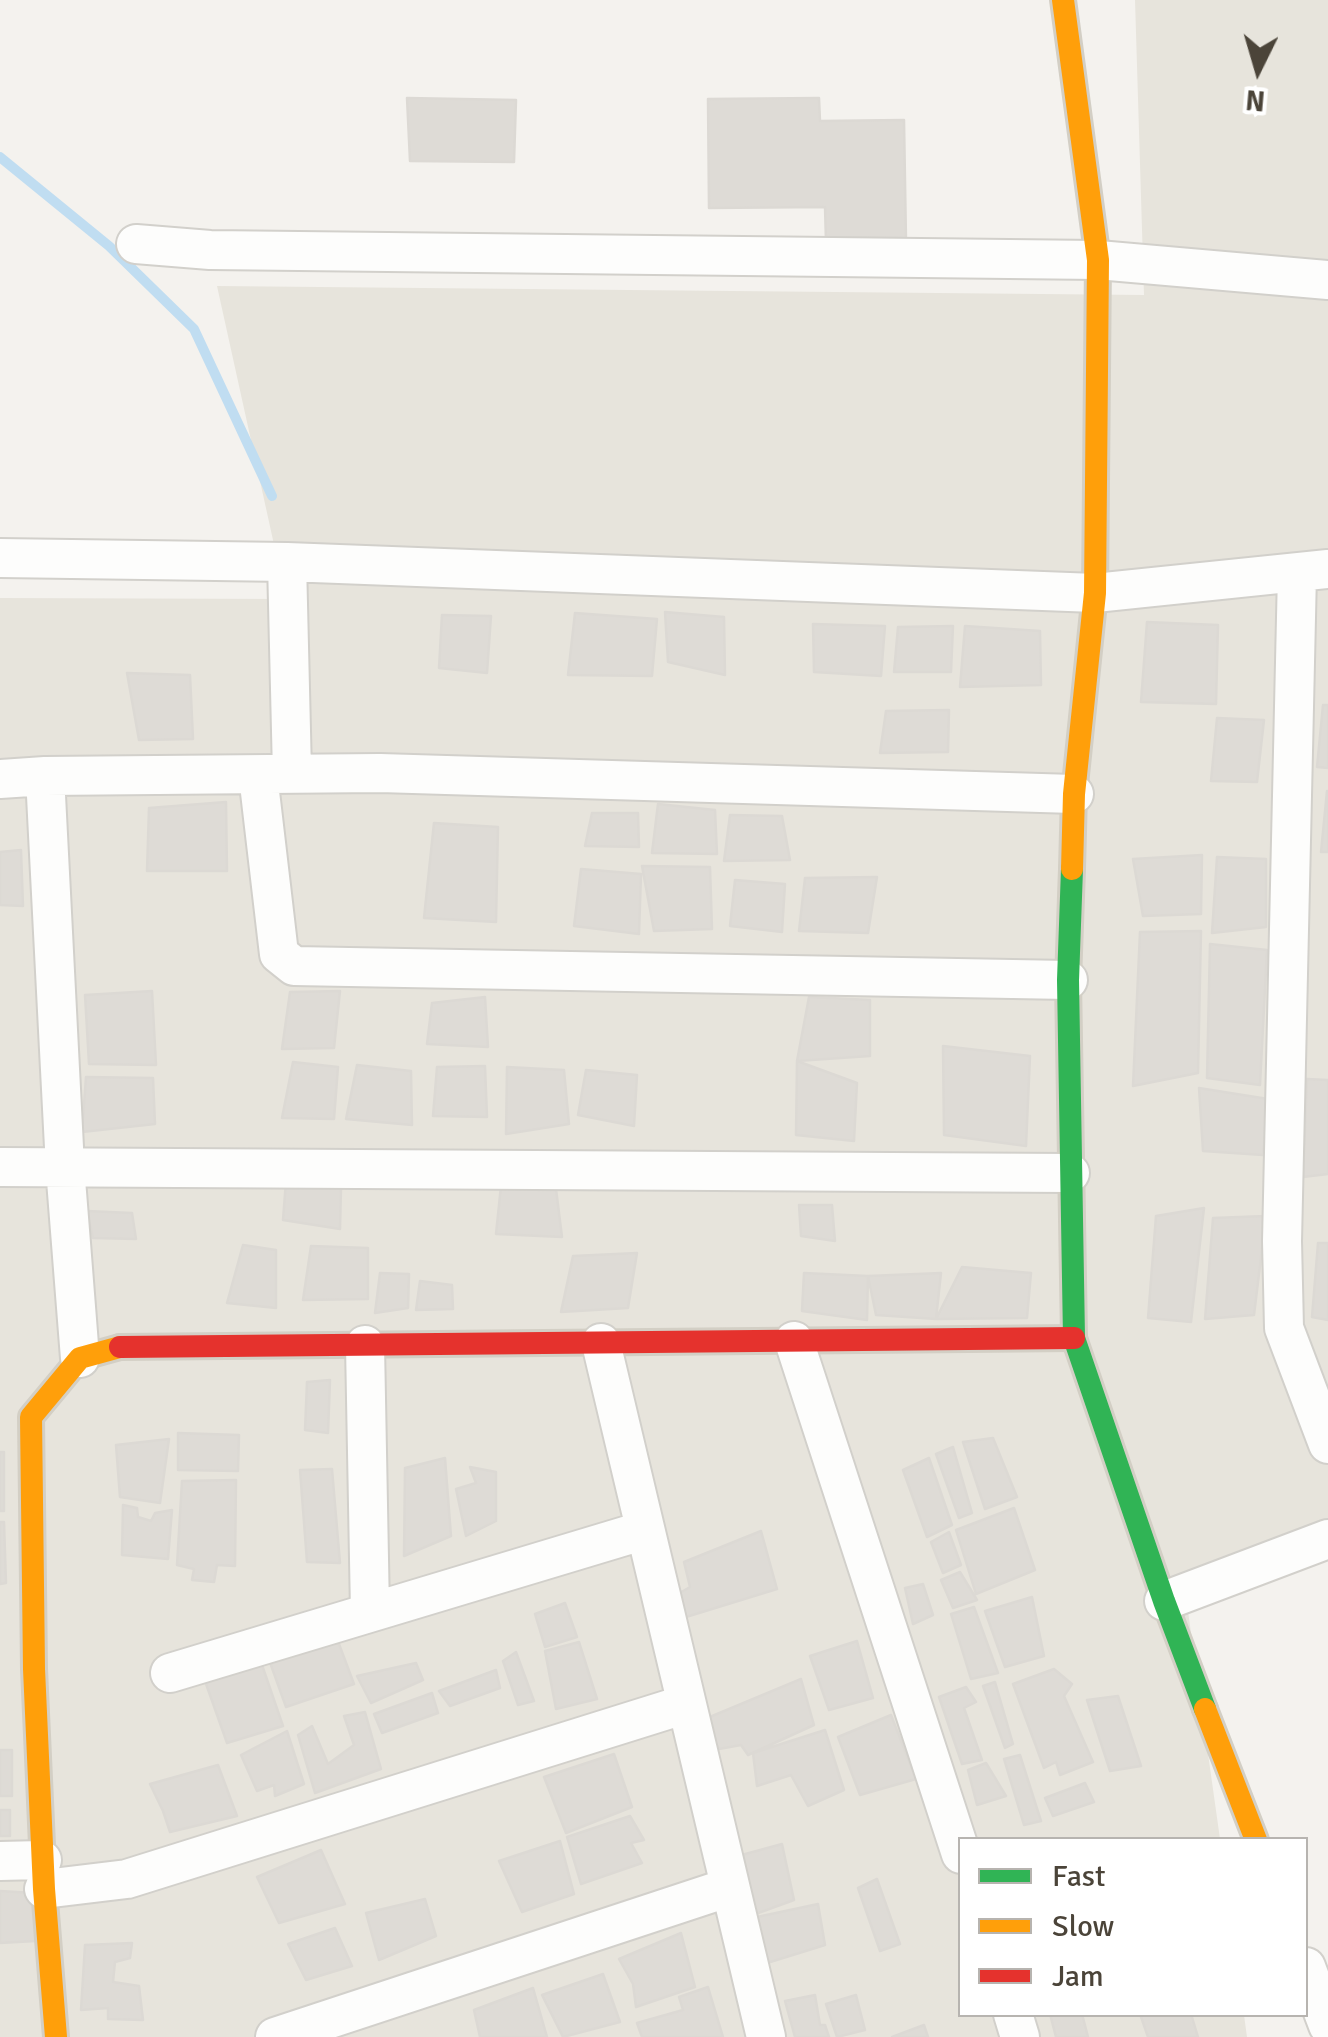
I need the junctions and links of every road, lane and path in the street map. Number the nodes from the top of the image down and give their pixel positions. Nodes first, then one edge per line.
1 (1063, 0) edge
2 (136, 244) dead end
3 (1098, 260) junction
4 (1328, 280) edge
5 (0, 558) edge
6 (287, 562) junction
7 (1312, 571) edge
8 (1095, 594) junction
9 (275, 774) junction
10 (45, 776) junction
11 (0, 779) edge
12 (1074, 794) junction
13 (1068, 980) junction
14 (0, 1167) edge
15 (65, 1168) junction
16 (1070, 1173) junction
17 (1074, 1338) junction
18 (794, 1341) junction
19 (601, 1343) junction
20 (365, 1345) junction
21 (80, 1358) junction
22 (16, 1418) edge
23 (1328, 1444) edge
24 (645, 1530) junction
25 (1328, 1540) edge
26 (1164, 1601) junction
27 (370, 1612) junction
28 (17, 1669) edge
29 (170, 1672) dead end
30 (686, 1704) junction
31 (1255, 1837) edge
32 (958, 1848) edge
33 (0, 1861) edge
34 (43, 1874) junction
35 (730, 1887) junction
36 (1308, 1972) edge
37 (1328, 2025) edge
38 (56, 2037) edge
39 (276, 2037) edge
40 (766, 2037) edge

1 - 3 street
2 - 3 street
3 - 4 street
3 - 8 street
5 - 6 street
6 - 8 street
6 - 9 street
7 - 8 street
7 - 23 street
8 - 12 street
9 - 10 street
9 - 12 street
9 - 13 street
10 - 11 street
10 - 15 street
12 - 13 street
13 - 16 street
14 - 15 street
15 - 16 street
15 - 21 street
16 - 17 street
17 - 18 street
17 - 26 street
18 - 19 street
18 - 32 street
19 - 20 street
19 - 24 street
20 - 21 street
20 - 27 street
21 - 22 street
22 - 28 street
24 - 27 street
24 - 30 street
25 - 26 street
26 - 31 street
27 - 29 street
28 - 34 street
30 - 34 street
30 - 35 street
33 - 34 street
34 - 38 street
35 - 39 street
35 - 40 street
36 - 37 street

